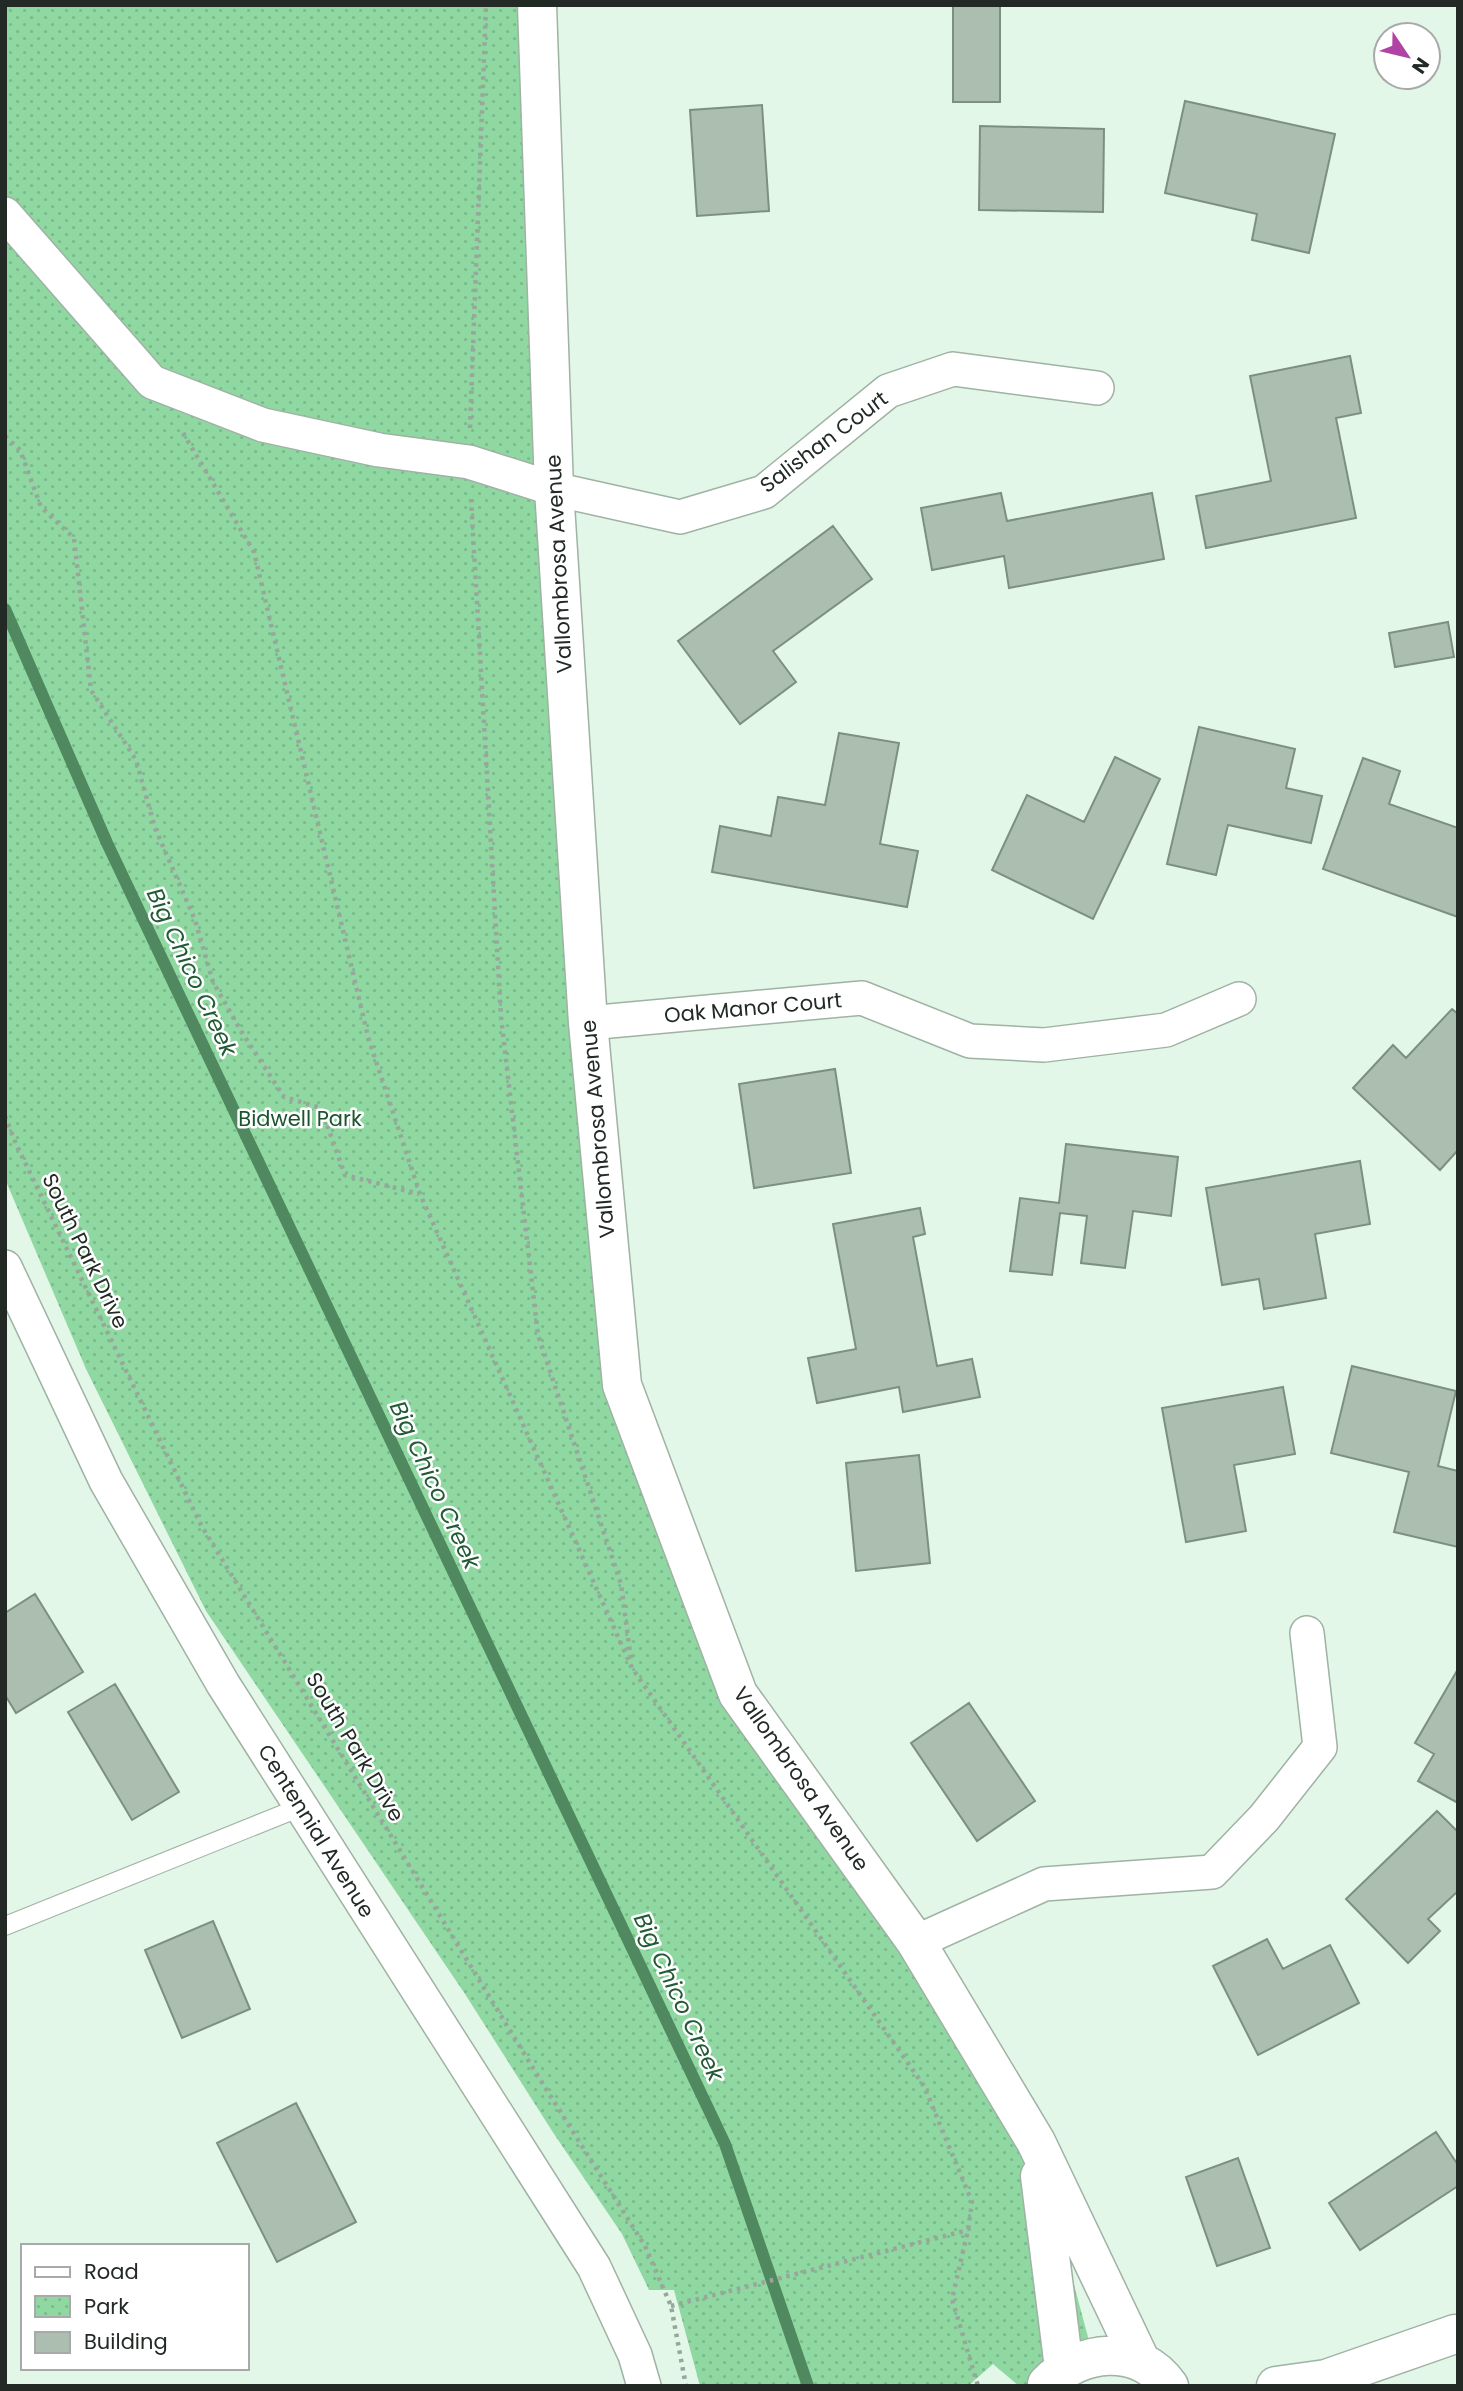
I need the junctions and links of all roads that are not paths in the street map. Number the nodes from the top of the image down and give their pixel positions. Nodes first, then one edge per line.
1 (537, 5) edge
2 (5, 214) edge
3 (1097, 388) dead end
4 (554, 489) junction
5 (1239, 999) dead end
6 (588, 1023) junction
7 (5, 1267) edge
8 (1307, 1633) dead end
9 (301, 1807) junction
10 (5, 1926) edge
11 (916, 1942) junction
12 (1036, 2142) junction
13 (1456, 2333) edge
14 (1155, 2374) edge
15 (1055, 2377) edge
16 (644, 2386) edge
17 (1276, 2386) edge
18 (1360, 2386) edge

1 - 4 street, Vallombrosa Avenue
2 - 4 street, Salishan Court
3 - 4 street, Salishan Court
4 - 6 street, Vallombrosa Avenue
5 - 6 street, Oak Manor Court
6 - 11 street, Vallombrosa Avenue
7 - 9 street, Centennial Avenue
8 - 11 street
9 - 10 lane
9 - 16 street, Centennial Avenue
11 - 12 street, Vallombrosa Avenue
12 - 14 street, Vallombrosa Avenue
12 - 15 street, Vallombrosa Avenue
13 - 17 street
13 - 18 street
14 - 15 street

